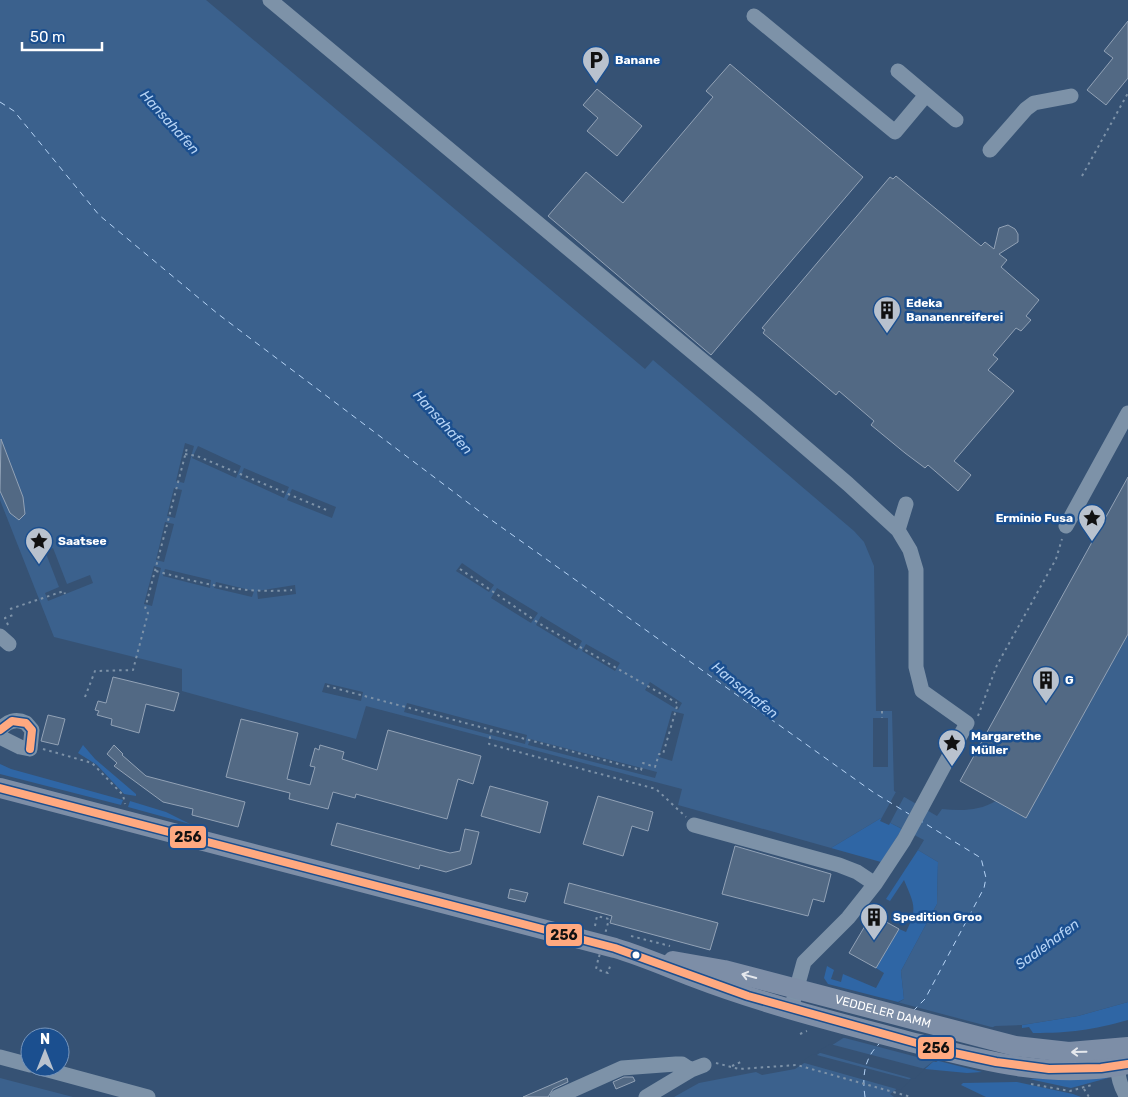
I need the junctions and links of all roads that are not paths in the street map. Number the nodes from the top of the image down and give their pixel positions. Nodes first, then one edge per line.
1 (270, 0) edge
2 (754, 16) dead end
3 (898, 70) dead end
4 (926, 94) junction
5 (1071, 96) dead end
6 (956, 120) dead end
7 (990, 150) dead end
8 (1128, 413) edge
9 (906, 504) dead end
10 (1066, 526) road end
11 (898, 530) junction
12 (0, 730) edge
13 (0, 737) edge
14 (0, 788) edge
15 (694, 825) road end
16 (875, 884) junction
17 (648, 958) junction
18 (796, 989) junction
19 (792, 1009) junction
20 (1128, 1047) edge
21 (0, 1057) edge
22 (20, 1062) edge
23 (1123, 1065) edge
24 (70, 1076) edge
25 (148, 1097) edge
26 (557, 1097) edge
27 (646, 1097) edge
28 (1126, 1097) edge

1 - 11 street
2 - 4 street
3 - 4 street
4 - 6 street
5 - 7 street
8 - 10 street
9 - 11 street
11 - 16 street
12 - 13 street
14 - 17 main road, VEDDELER DAMM
15 - 16 street
16 - 18 street
18 -> 17 main road, VEDDELER DAMM
17 - 19 main road, VEDDELER DAMM
18 - 19 street
20 -> 18 main road, VEDDELER DAMM
19 - 23 main road, VEDDELER DAMM
20 - 23 street, VEDDELER DAMM
21 - 22 street
23 - 28 street
24 - 25 street
26 - 27 street

